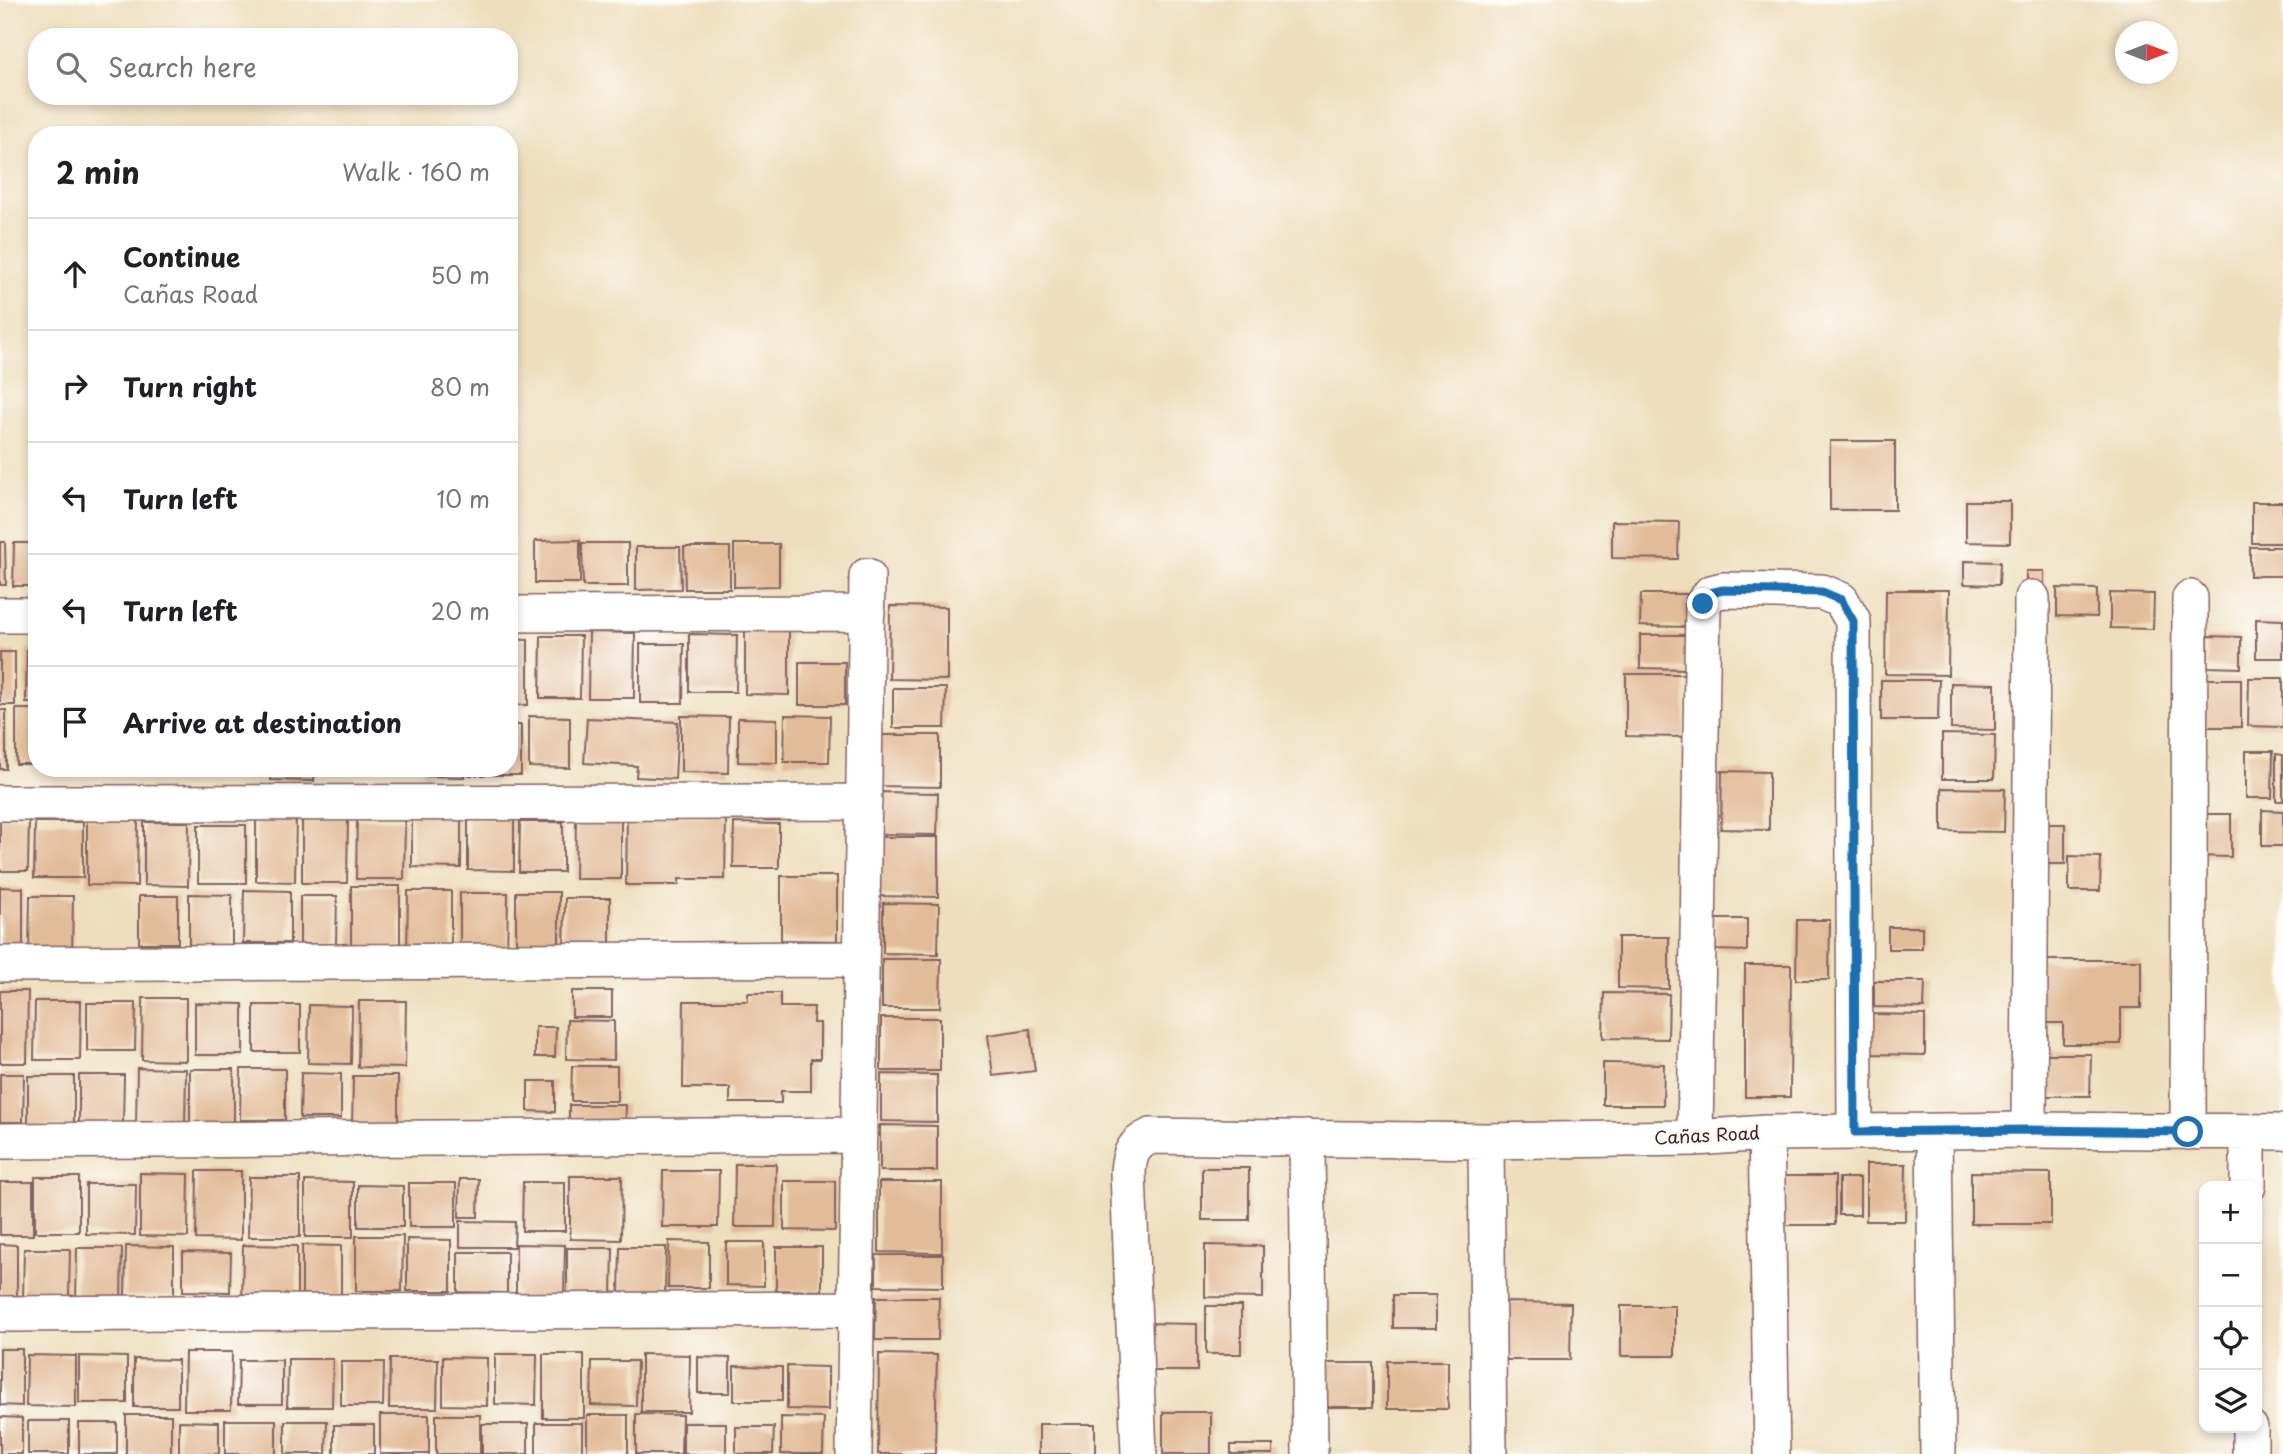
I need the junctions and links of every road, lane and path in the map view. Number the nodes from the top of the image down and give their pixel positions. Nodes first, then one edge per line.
1 (867, 576) dead end
2 (2032, 598) dead end
3 (2190, 598) dead end
4 (867, 612) junction
5 (518, 614) edge
6 (0, 615) edge
7 (28, 615) edge
8 (864, 802) junction
9 (0, 803) edge
10 (861, 959) junction
11 (0, 964) edge
12 (2029, 1130) junction
13 (1855, 1132) junction
14 (1934, 1132) junction
15 (2188, 1132) junction
16 (2248, 1132) junction
17 (2283, 1132) edge
18 (1766, 1133) junction
19 (859, 1135) junction
20 (1307, 1138) junction
21 (1695, 1138) junction
22 (1486, 1141) junction
23 (0, 1142) edge
24 (2248, 1181) edge
25 (856, 1309) junction
26 (0, 1314) edge
27 (2250, 1433) edge
28 (854, 1454) edge
29 (1139, 1454) edge
30 (1310, 1454) edge
31 (1489, 1454) edge
32 (1772, 1454) edge
33 (1938, 1454) edge
34 (2250, 1454) edge

1 - 4 street
2 - 12 street
3 - 15 street
4 - 5 street
4 - 8 street
6 - 7 street
8 - 9 street
8 - 10 street
10 - 11 street
10 - 19 street
12 - 14 street, Cañas Road
12 - 15 street, Cañas Road
13 - 14 street, Cañas Road
13 - 18 street, Cañas Road
13 - 21 street
14 - 33 street
15 - 16 street, Cañas Road
16 - 17 street, Cañas Road
16 - 24 street
18 - 21 street, Cañas Road
18 - 32 street
19 - 23 street
19 - 25 street
20 - 22 street, Cañas Road
20 - 29 street, Cañas Road
20 - 30 street
21 - 22 street, Cañas Road
22 - 31 street
25 - 26 street
25 - 28 street
27 - 34 street

